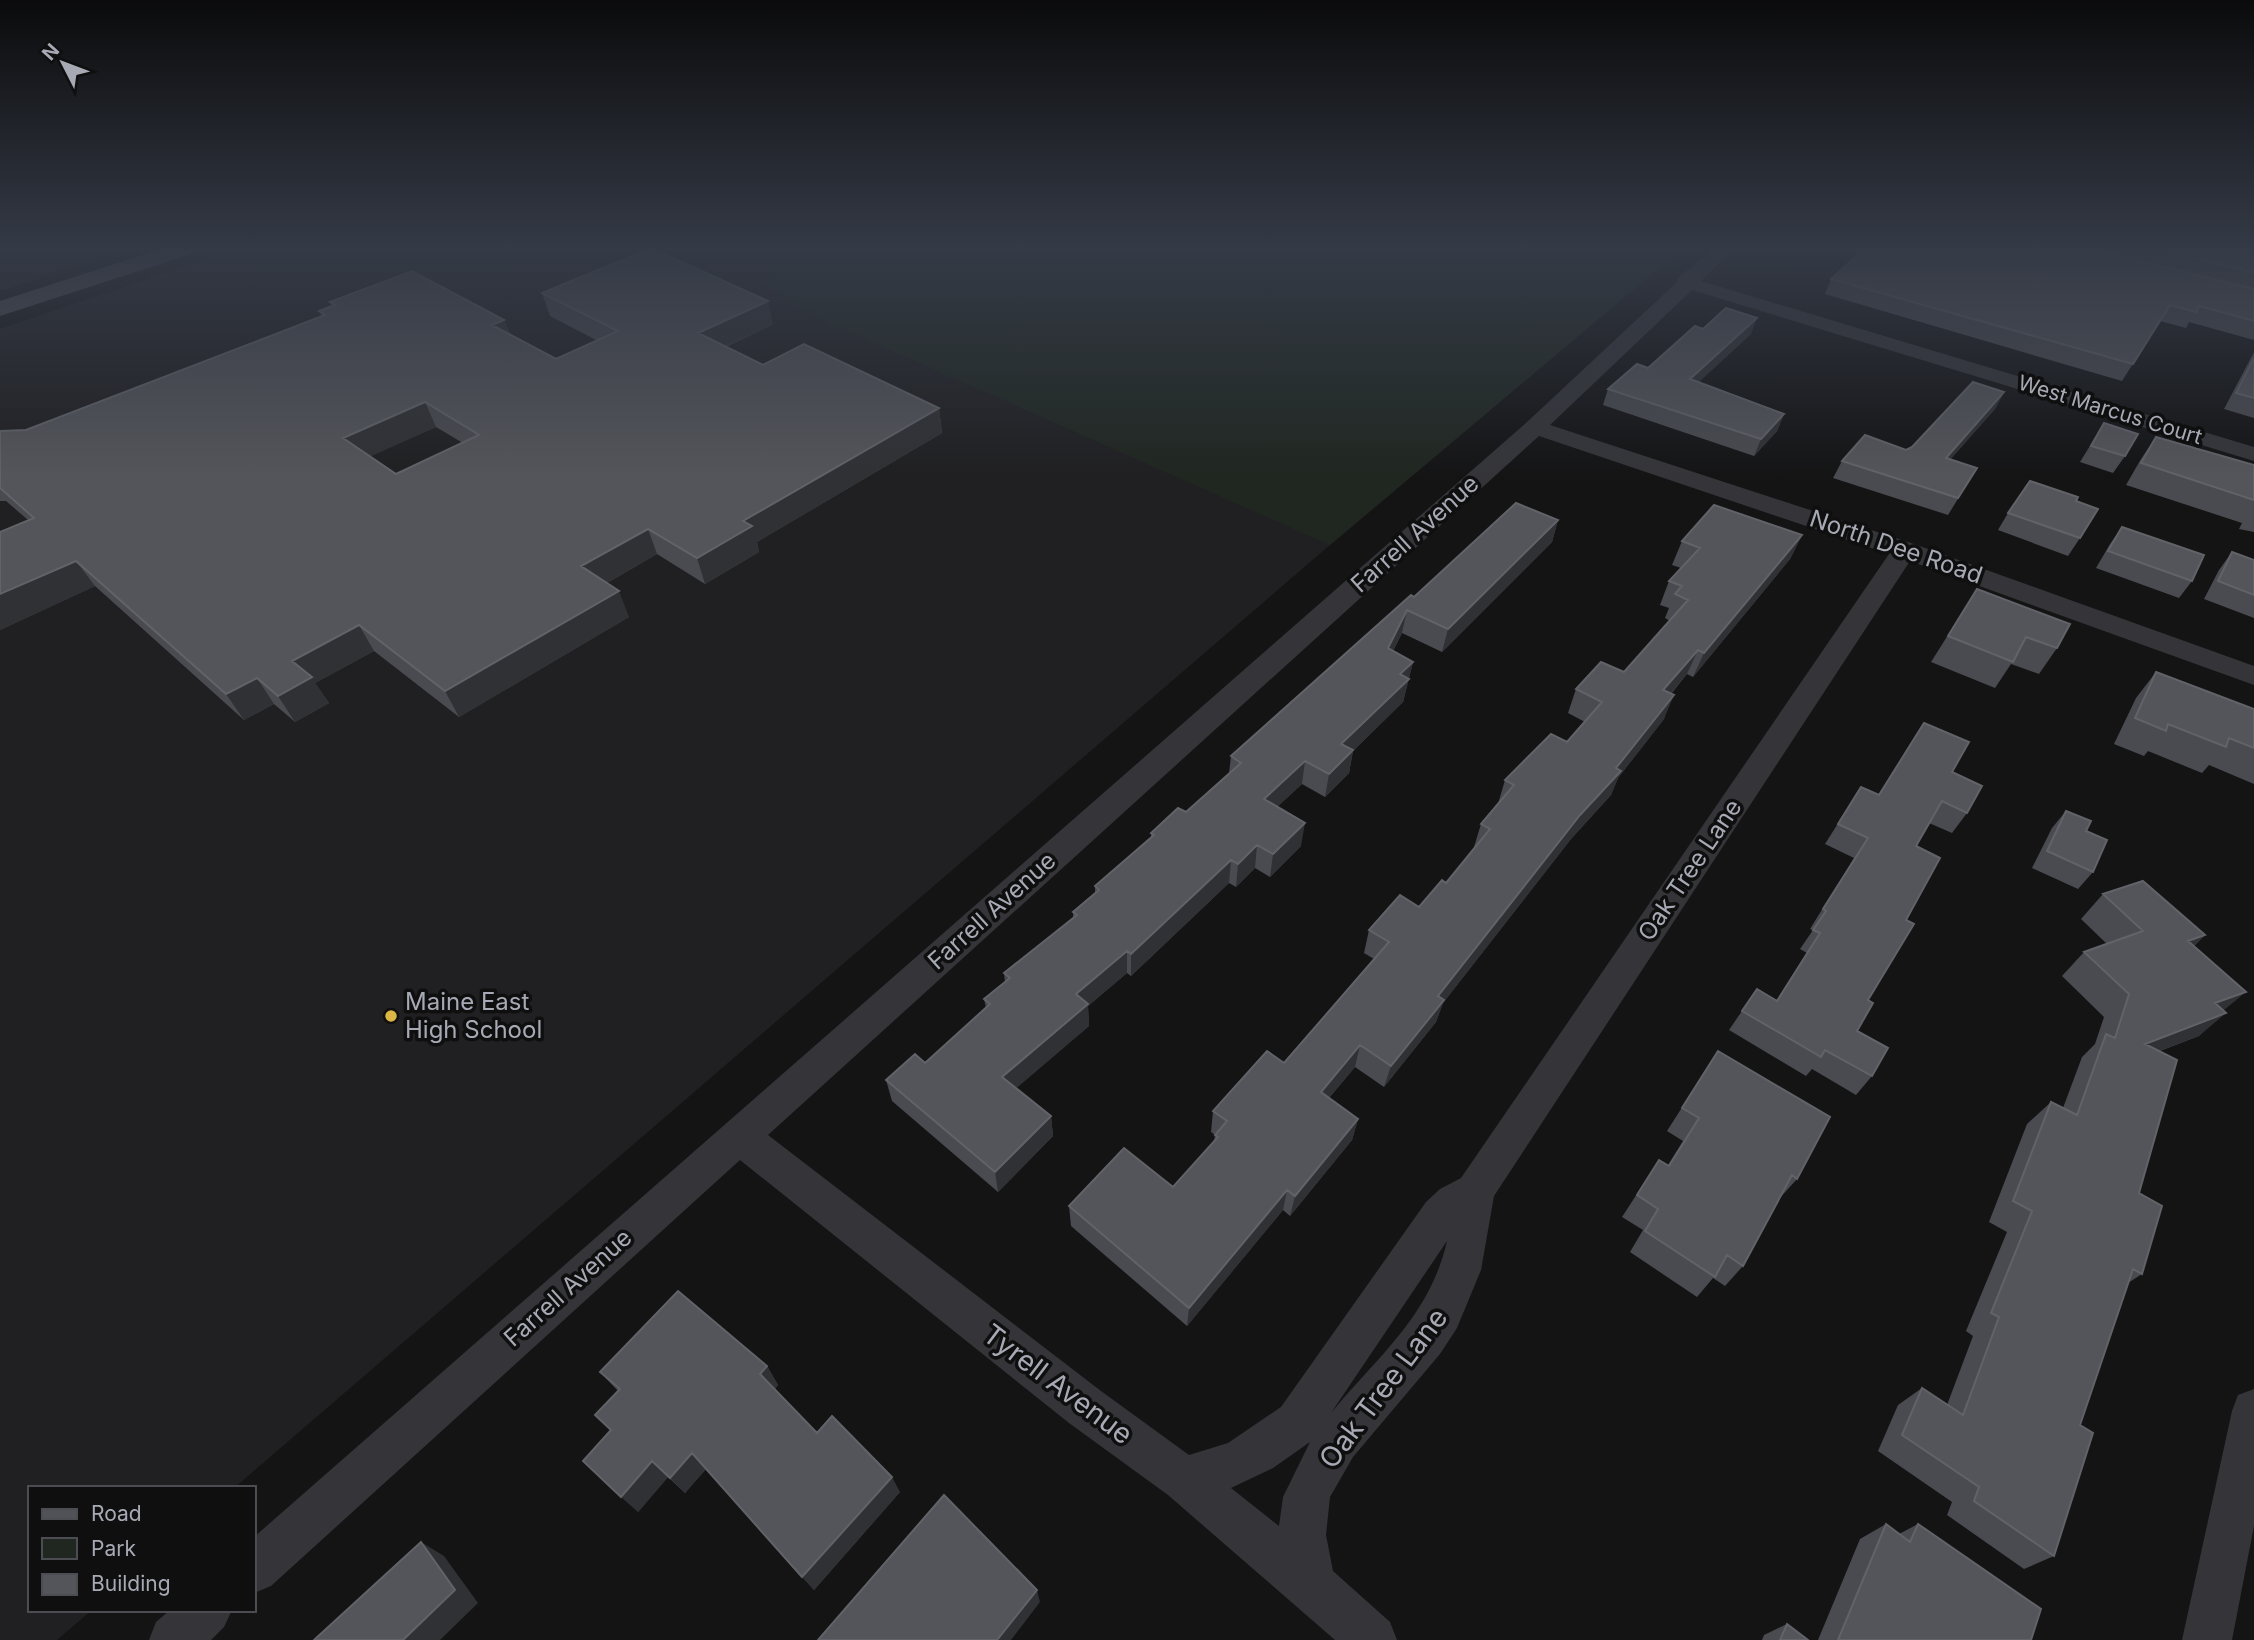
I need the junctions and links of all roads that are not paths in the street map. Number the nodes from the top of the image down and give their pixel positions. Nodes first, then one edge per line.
1 (1641, 325) edge
2 (1826, 325) edge
3 (1535, 427) junction
4 (2254, 454) edge
5 (1905, 549) junction
6 (2254, 676) edge
7 (739, 1136) junction
8 (1475, 1191) junction
9 (2254, 1412) edge
10 (1184, 1479) junction
11 (256, 1567) edge
12 (1312, 1585) junction
13 (205, 1612) edge
14 (174, 1640) edge
15 (1372, 1640) edge
16 (2207, 1640) edge

1 - 3 street, Farrell Avenue
2 - 4 street, West Marcus Court
3 - 5 street, North Dee Road
3 - 7 street, Farrell Avenue
5 - 6 street, North Dee Road
5 - 8 street, Oak Tree Lane
7 - 10 street, Tyrell Avenue
7 - 11 street, Farrell Avenue
8 - 10 street, Oak Tree Lane
8 - 12 street, Oak Tree Lane
9 - 16 street
10 - 12 street, Tyrell Avenue
12 - 15 street, Tyrell Avenue
13 - 14 street

